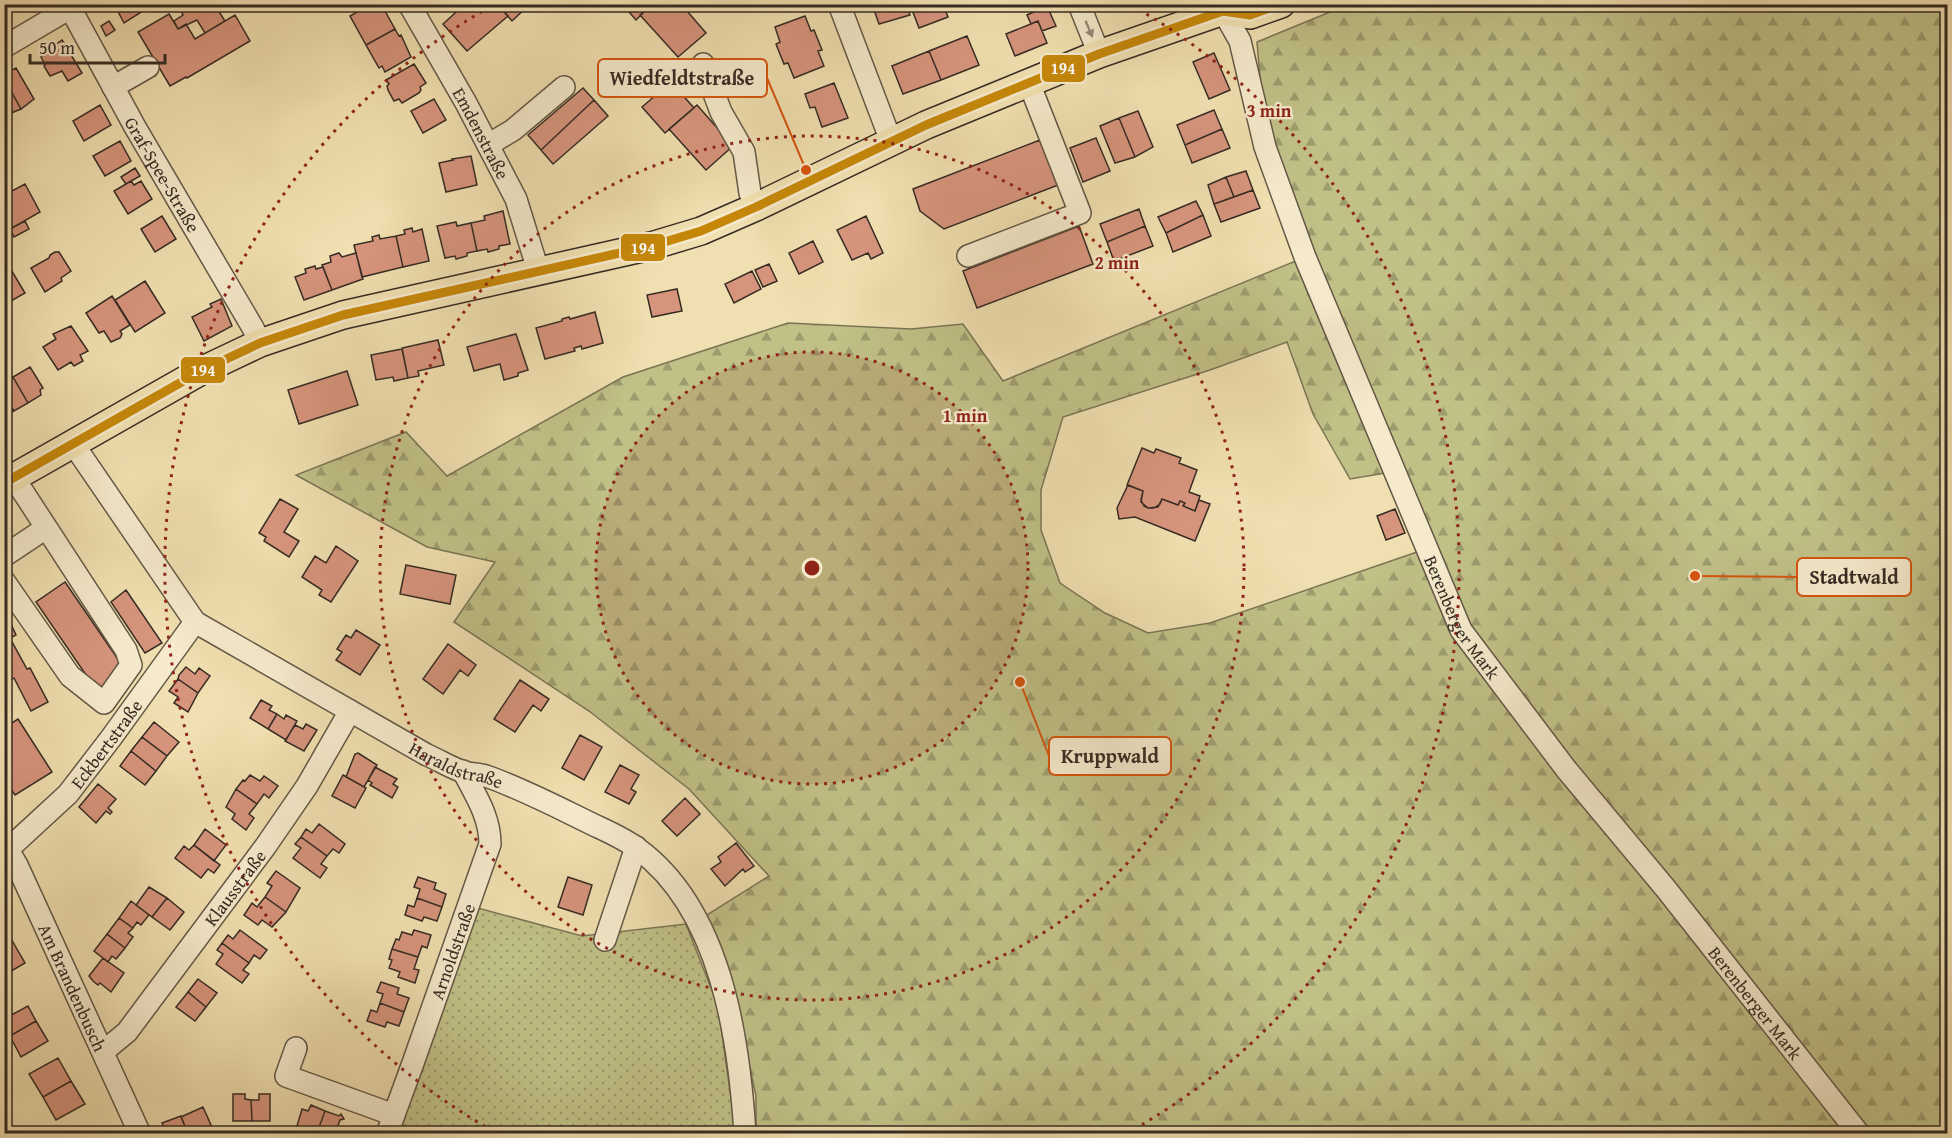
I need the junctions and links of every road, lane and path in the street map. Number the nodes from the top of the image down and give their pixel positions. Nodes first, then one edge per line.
1 (409, 4) edge
2 (839, 4) edge
3 (1078, 4) edge
4 (1281, 4) edge
5 (72, 6) edge
6 (1230, 8) edge
7 (4, 47) edge
8 (1100, 54) junction
9 (703, 64) dead end
10 (148, 67) dead end
11 (1029, 83) junction
12 (114, 87) junction
13 (564, 87) dead end
14 (891, 141) junction
15 (488, 145) junction
16 (756, 207) junction
17 (968, 256) dead end
18 (538, 270) junction
19 (260, 343) junction
20 (74, 445) junction
21 (9, 481) edge
22 (46, 528) junction
23 (4, 556) edge
24 (4, 580) edge
25 (195, 622) junction
26 (350, 711) junction
27 (464, 771) junction
28 (636, 847) junction
29 (6, 848) edge
30 (605, 940) dead end
31 (296, 1048) dead end
32 (104, 1052) junction
33 (391, 1124) edge
34 (140, 1134) edge
35 (745, 1134) edge
36 (1858, 1134) edge

1 - 15 street, Emdenstraße
2 - 14 street
3 -> 8 street
4 - 6 main road
5 - 7 street
5 - 12 street, Graf-Spee-Straße
6 - 8 main road
6 - 36 street, Berenberger Mark
8 - 11 main road
9 - 16 street
10 - 12 street
11 - 14 main road
11 - 17 street
12 - 19 street, Graf-Spee-Straße
13 - 15 street
14 - 16 main road
15 - 18 street, Emdenstraße
16 - 18 main road
18 - 19 main road
19 - 20 main road
20 - 21 main road
20 - 25 street, Haraldstraße
21 - 22 street
22 - 23 street
22 - 24 street
25 - 26 street, Haraldstraße
25 - 29 street, Eckbertstraße
26 - 27 street, Haraldstraße
26 - 32 street, Klausstraße
27 - 28 street, Haraldstraße
27 - 33 street, Arnoldstraße
28 - 30 street
28 - 35 street, Haraldstraße
29 - 32 street, Am Brandenbusch
31 - 33 street
32 - 34 street, Am Brandenbusch

